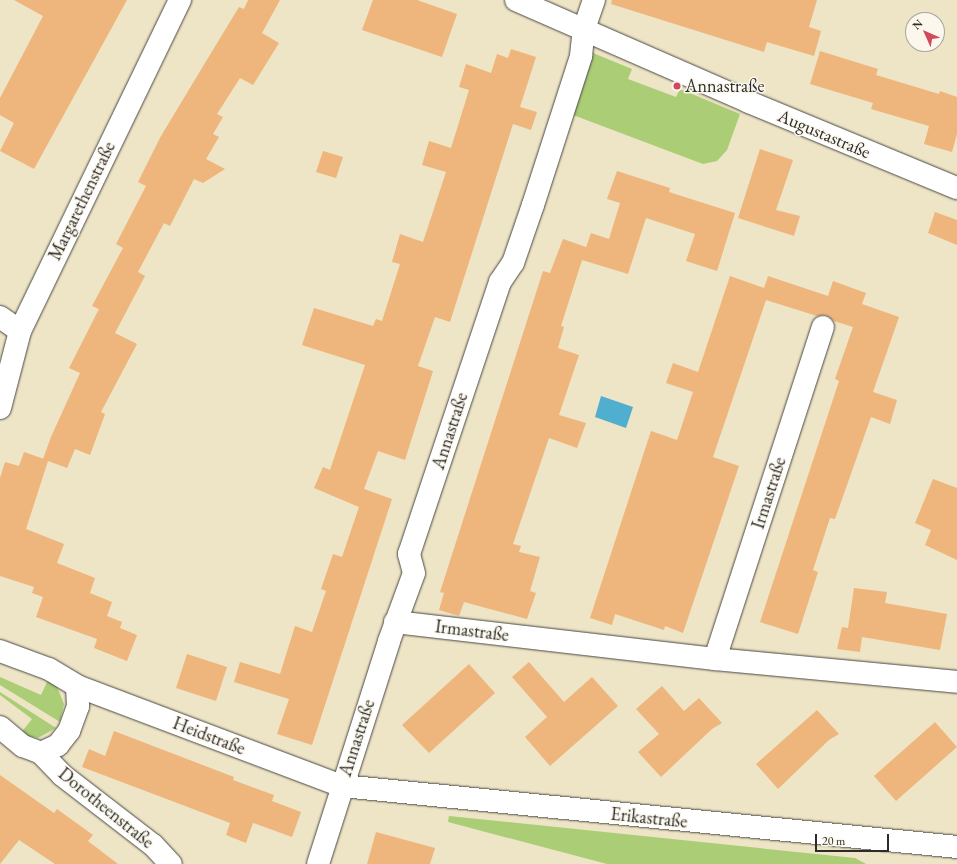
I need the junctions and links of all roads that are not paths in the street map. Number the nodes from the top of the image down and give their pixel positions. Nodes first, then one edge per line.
1 (180, 0) edge
2 (516, 0) edge
3 (594, 0) edge
4 (584, 30) junction
5 (957, 188) edge
6 (0, 318) edge
7 (823, 327) dead end
8 (20, 330) junction
9 (0, 408) edge
10 (395, 622) junction
11 (0, 651) edge
12 (715, 659) junction
13 (957, 682) edge
14 (77, 686) junction
15 (0, 727) edge
16 (41, 753) junction
17 (342, 786) junction
18 (957, 847) edge
19 (170, 864) edge
20 (318, 864) edge

1 - 8 street, Margarethenstraße
2 - 4 street, Augustastraße
3 - 4 street, Annastraße
4 - 5 street, Augustastraße
4 - 10 street, Annastraße
6 - 8 street
7 - 12 street, Irmastraße
8 - 9 street, Margarethenstraße
10 - 12 street, Irmastraße
10 - 17 street, Annastraße
11 - 14 street, Heidstraße
12 - 13 street, Irmastraße
14 - 16 street
14 - 17 street, Heidstraße
15 - 16 street
16 - 19 street, Dorotheenstraße
17 - 18 street, Erikastraße
17 - 20 street, Annastraße

